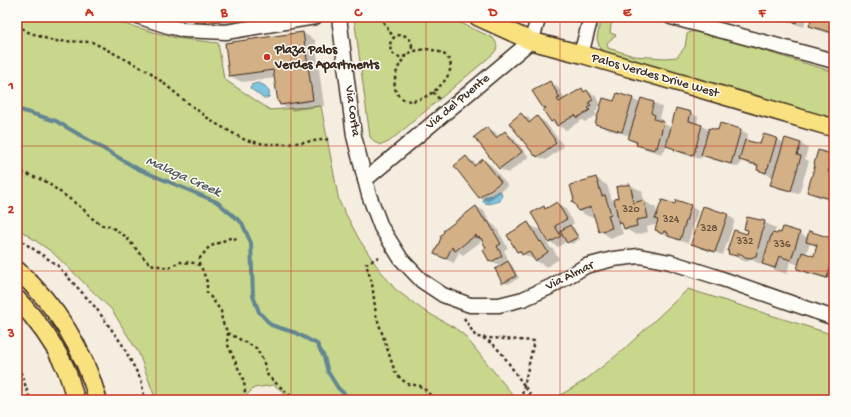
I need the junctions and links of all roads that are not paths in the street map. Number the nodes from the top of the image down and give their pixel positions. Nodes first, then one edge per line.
1 (140, 17) edge
2 (315, 17) edge
3 (338, 17) edge
4 (478, 17) edge
5 (539, 17) edge
6 (591, 17) edge
7 (671, 17) edge
8 (169, 22) edge
9 (186, 24) edge
10 (531, 41) junction
11 (581, 54) junction
12 (834, 61) edge
13 (834, 128) edge
14 (365, 180) junction
15 (17, 270) edge
16 (17, 299) edge
17 (834, 318) edge
18 (76, 400) edge
19 (98, 400) edge

1 - 8 street
2 - 9 street
3 - 14 street, Via Corta
4 - 10 main road, Palos Verdes Drive West
5 - 10 street
6 - 11 street
7 - 12 street
8 - 9 street
10 - 11 main road, Palos Verdes Drive West
10 - 14 street, Via del Puente
11 - 13 main road, Palos Verdes Drive West
14 - 17 street, Via Almar
15 - 19 main road
16 - 18 main road

